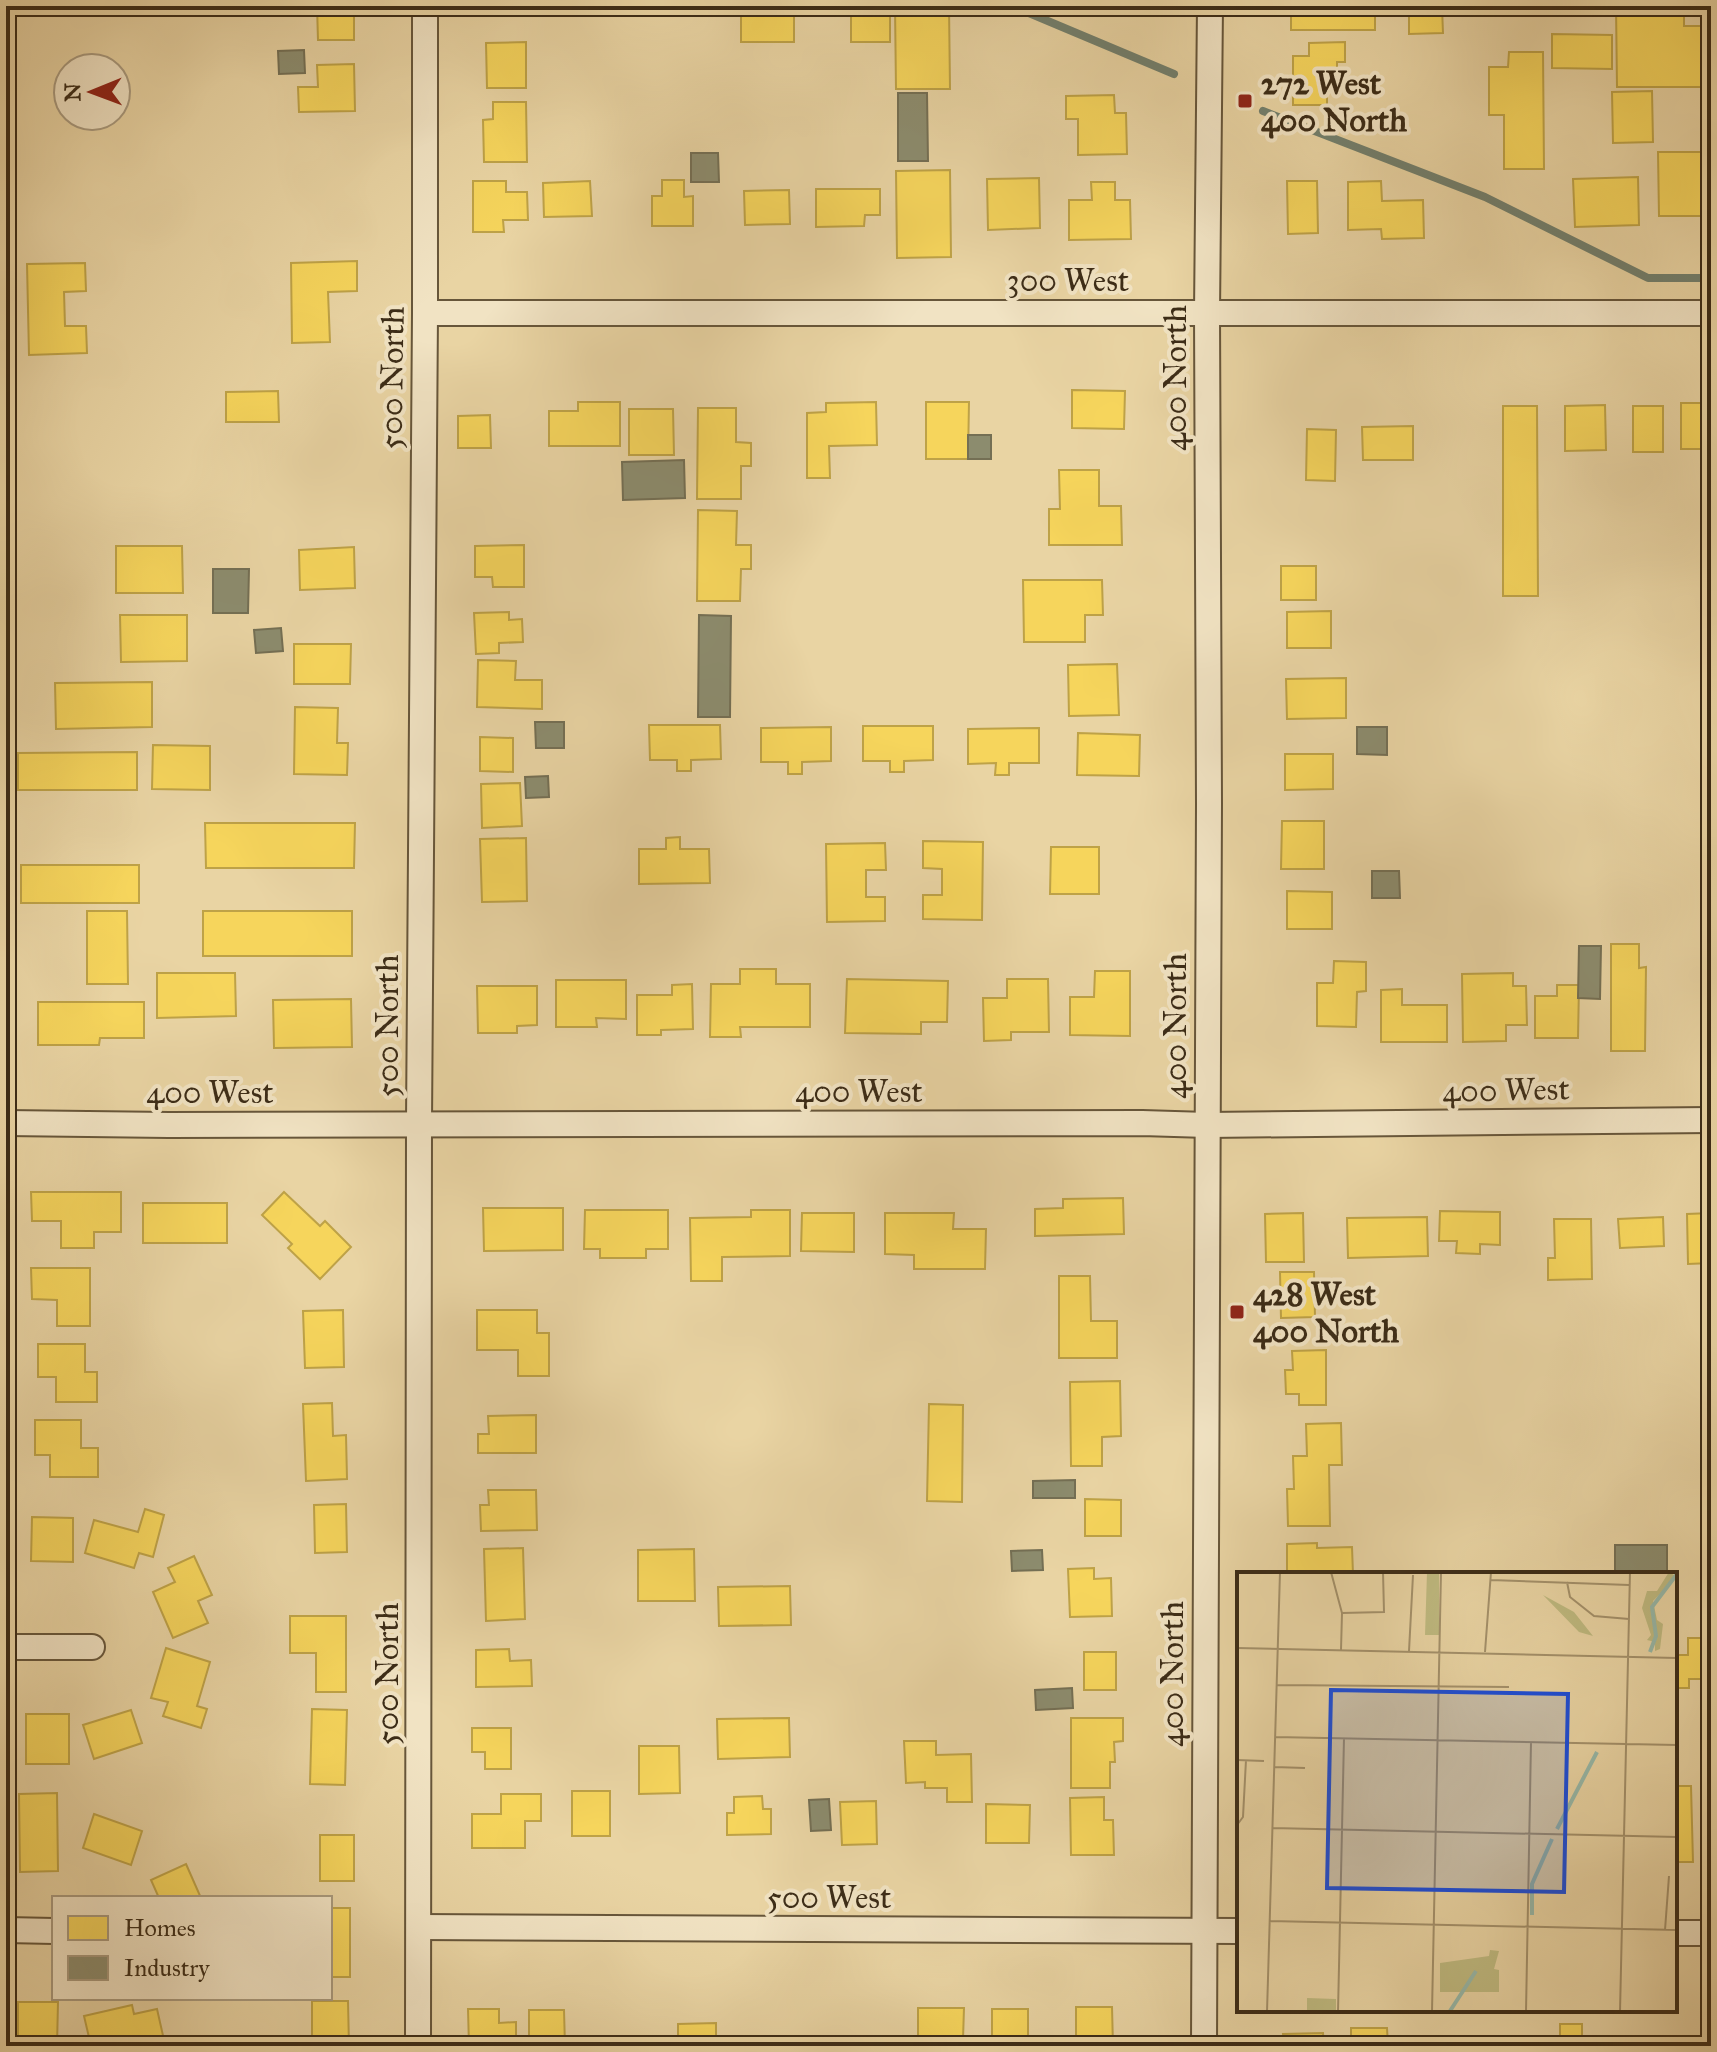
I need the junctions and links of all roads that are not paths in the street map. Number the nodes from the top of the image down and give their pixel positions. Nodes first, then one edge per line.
1 (425, 6) edge
2 (1210, 6) edge
3 (425, 313) junction
4 (1207, 313) junction
5 (1711, 313) edge
6 (1711, 1120) edge
7 (6, 1123) edge
8 (419, 1123) junction
9 (1207, 1125) junction
10 (6, 1647) edge
11 (92, 1647) dead end
12 (419, 1927) junction
13 (6, 1930) edge
14 (52, 1931) edge
15 (1203, 1931) junction
16 (1237, 1931) edge
17 (1677, 1933) edge
18 (1711, 1933) edge
19 (418, 2046) edge
20 (1204, 2046) edge

1 - 3 street, 500 North
2 - 4 street, 400 North
3 - 4 street, 300 West
3 - 8 street, 500 North
4 - 5 street, 300 West
4 - 9 street, 400 North
6 - 9 street, 400 West
7 - 8 street, 400 West
8 - 9 street, 400 West
8 - 12 street, 500 North
9 - 15 street, 400 North
10 - 11 street
12 - 15 street, 500 West
12 - 19 street, 500 North
13 - 14 street
15 - 16 street, 500 West
15 - 20 street, 400 North
17 - 18 street

